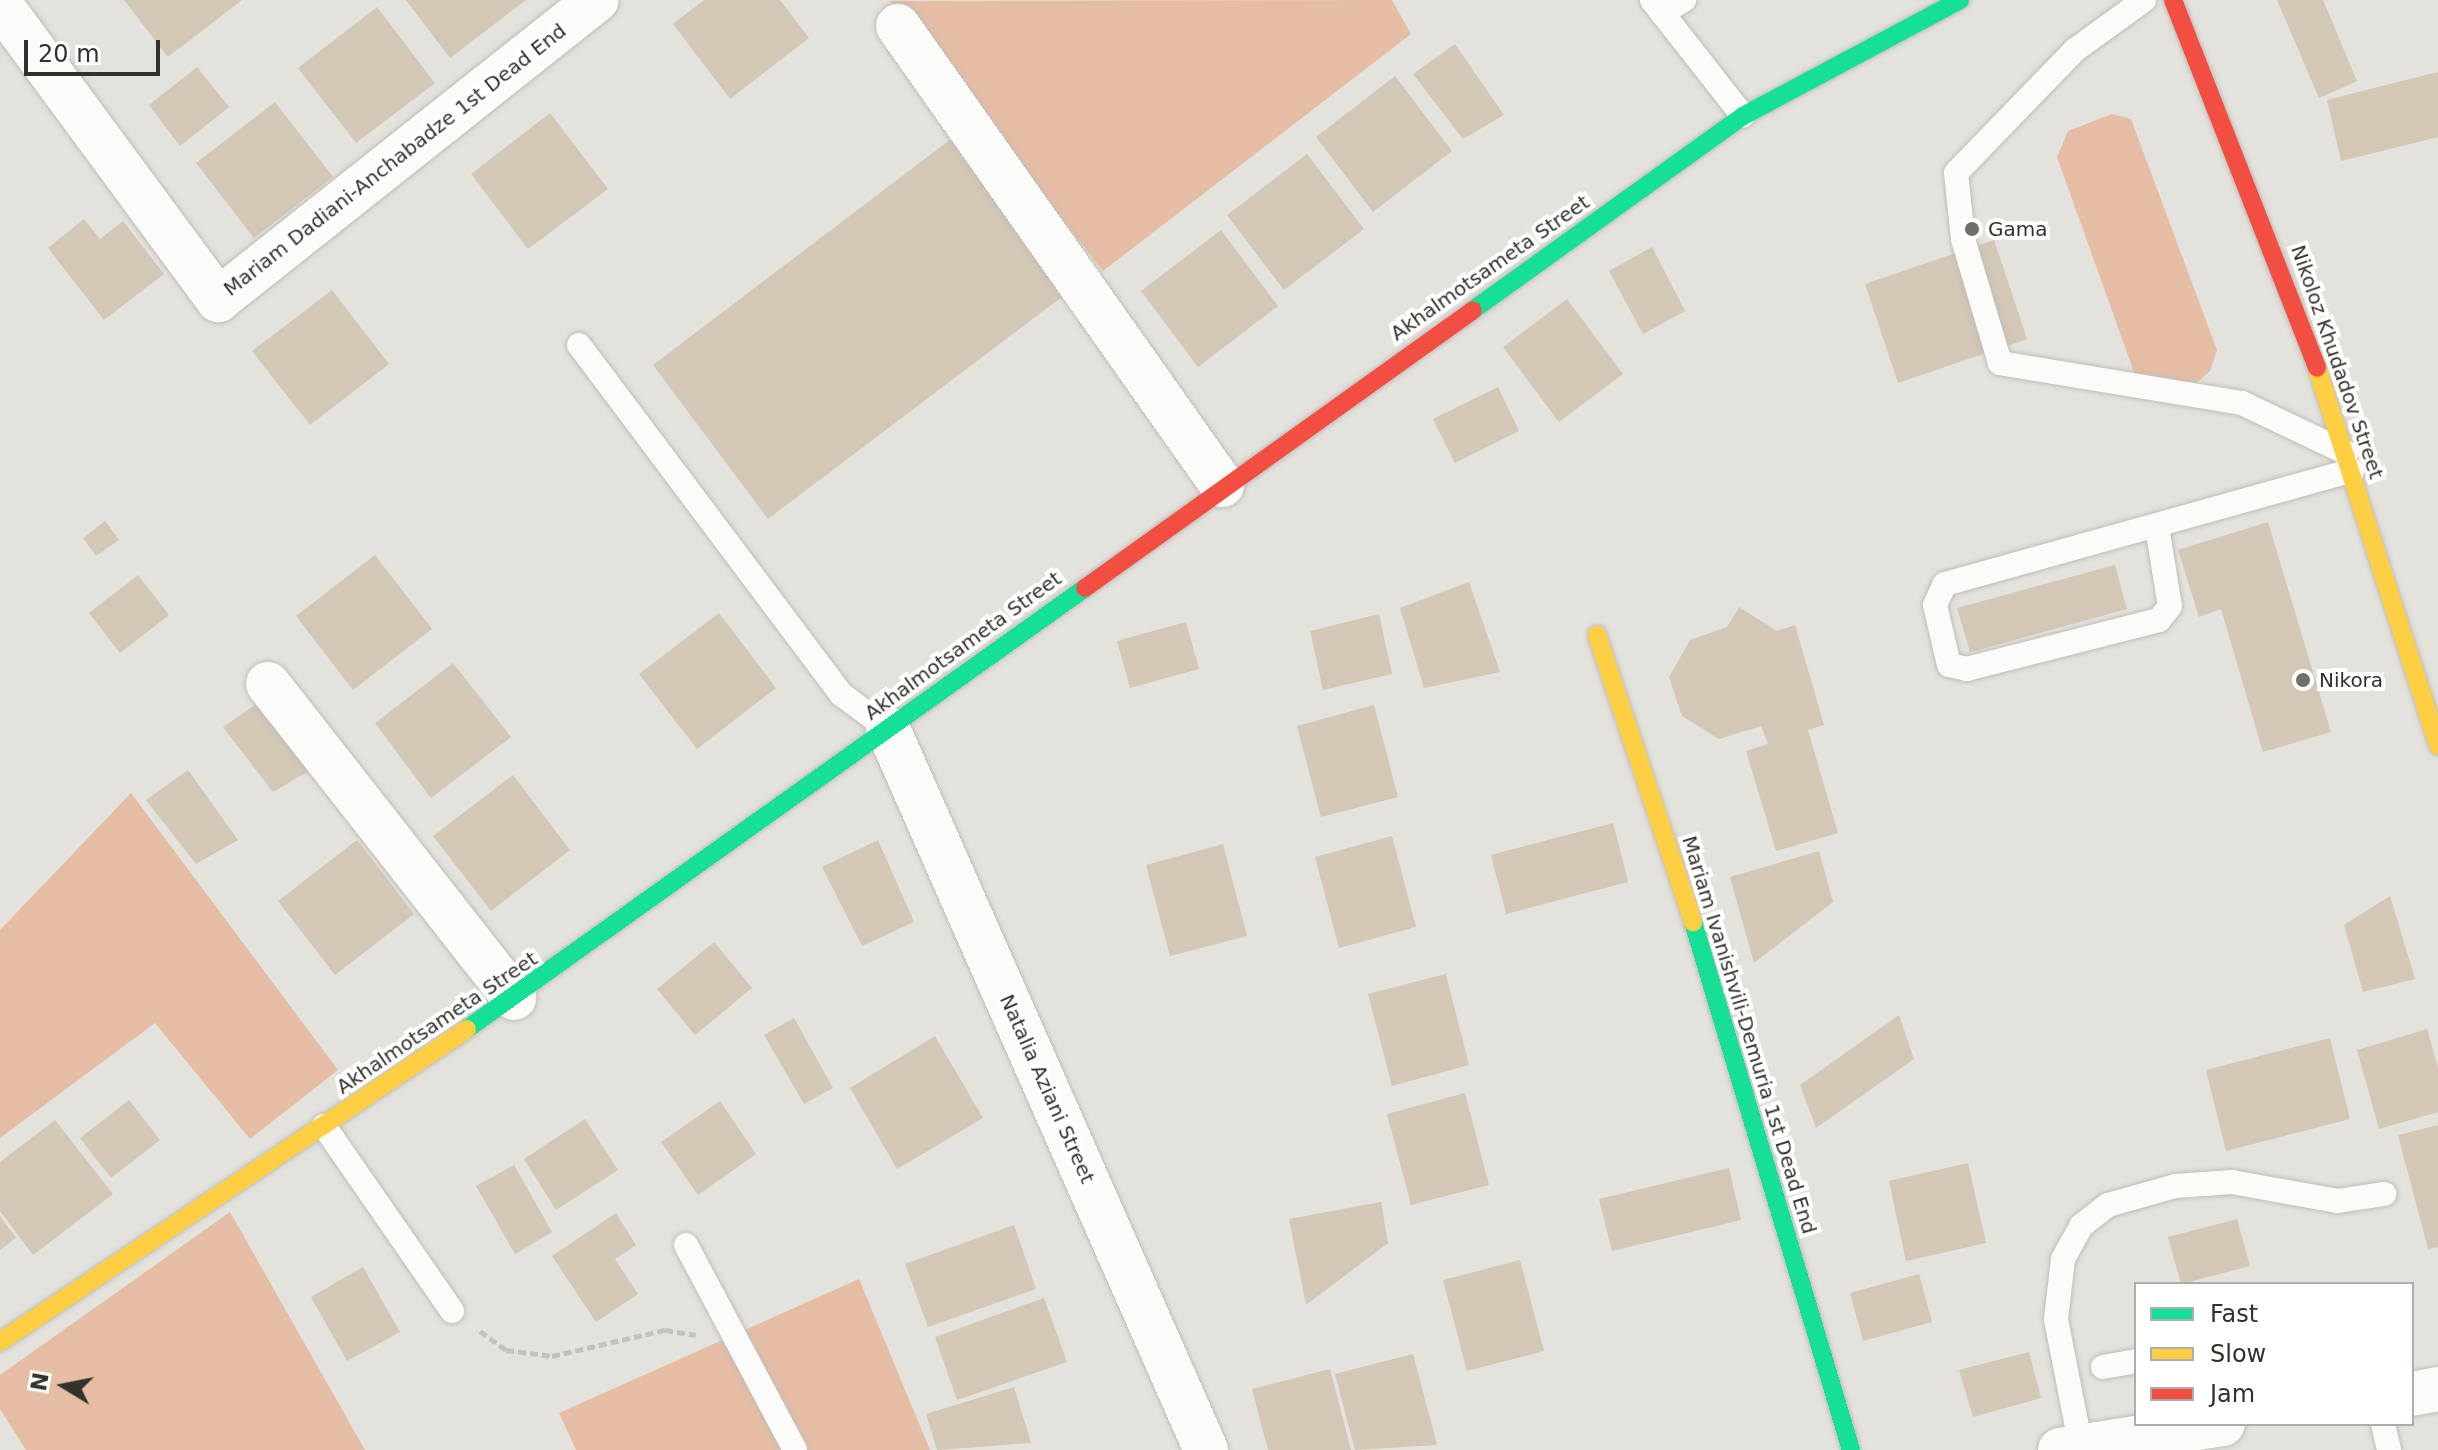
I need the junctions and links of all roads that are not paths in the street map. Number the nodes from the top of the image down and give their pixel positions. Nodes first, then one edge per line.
1 (596, 0) edge
2 (1684, 0) edge
3 (1960, 0) edge
4 (2144, 0) edge
5 (2173, 0) edge
6 (0, 4) edge
7 (1657, 7) edge
8 (898, 26) dead end
9 (1743, 116) junction
10 (579, 345) dead end
11 (2350, 462) junction
12 (1222, 485) junction
13 (2157, 527) junction
14 (1597, 635) dead end
15 (268, 684) dead end
16 (888, 729) junction
17 (2438, 746) edge
18 (514, 998) junction
19 (324, 1126) junction
20 (2384, 1194) dead end
21 (686, 1245) dead end
22 (452, 1311) road end
23 (0, 1342) edge
24 (2134, 1361) edge
25 (2103, 1367) dead end
26 (2438, 1389) edge
27 (2414, 1394) edge
28 (2210, 1426) edge
29 (2383, 1426) edge
30 (2070, 1448) edge
31 (795, 1450) edge
32 (1206, 1450) edge
33 (1851, 1450) edge
34 (2389, 1450) edge

1 - 6 street, Mariam Dadiani-Anchabadze 1st Dead End
2 - 7 lane
3 - 9 street, Akhalmotsameta Street
4 - 11 lane
5 - 11 street, Nikoloz Khudadov Street
7 - 9 lane
8 - 12 street
9 - 12 street, Akhalmotsameta Street
10 - 16 lane
11 - 13 lane
11 - 17 street, Nikoloz Khudadov Street
12 - 16 street, Akhalmotsameta Street
13 - 13 lane
14 - 33 street, Mariam Ivanishvili-Demuria 1st Dead End
15 - 18 street
16 - 18 street, Akhalmotsameta Street
16 - 32 street, Natalia Aziani Street
18 - 19 street, Akhalmotsameta Street
19 - 22 lane
19 - 23 street, Akhalmotsameta Street
20 - 30 lane
21 - 31 lane
24 - 25 lane
26 - 27 street
28 - 30 street
29 - 34 lane

